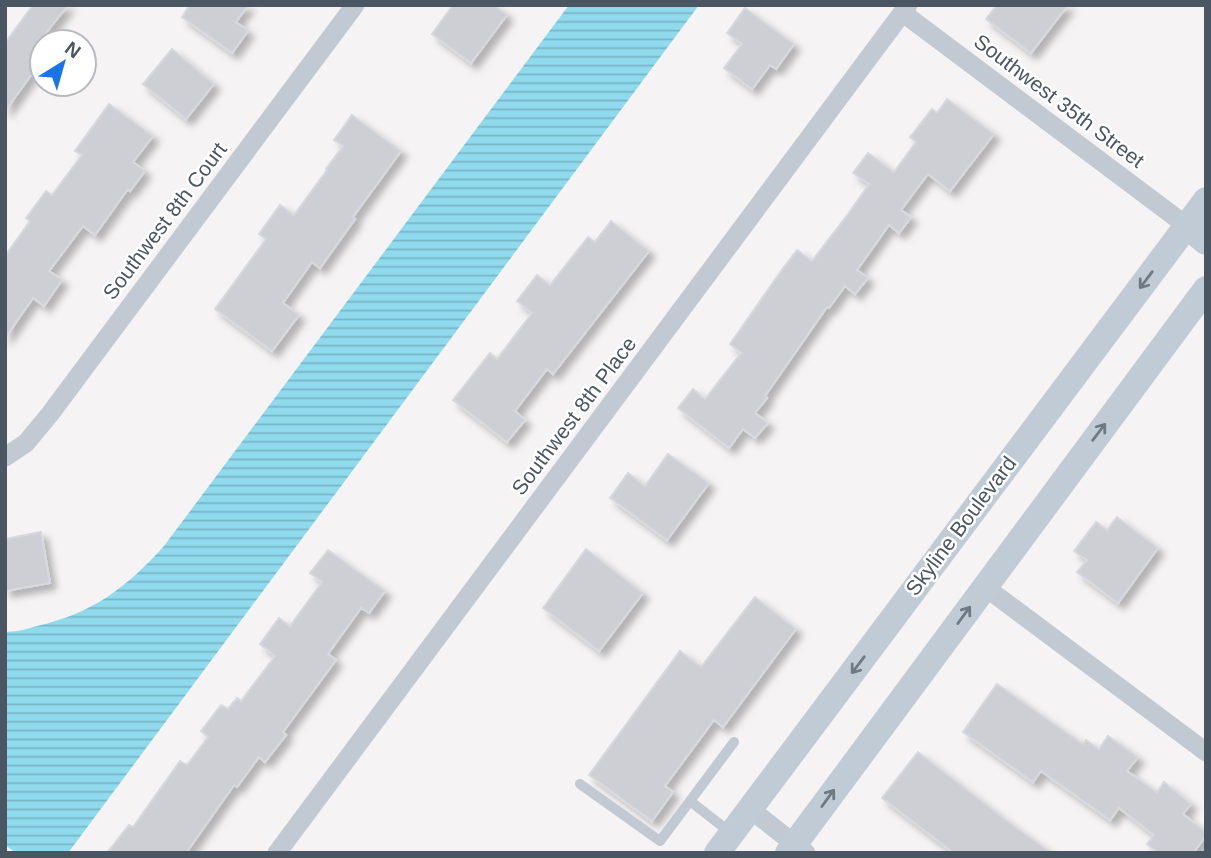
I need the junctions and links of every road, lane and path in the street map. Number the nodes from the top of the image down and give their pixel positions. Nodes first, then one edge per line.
1 (355, 5) edge
2 (906, 9) edge
3 (1206, 200) edge
4 (1196, 234) edge
5 (1206, 289) edge
6 (5, 457) edge
7 (985, 587) junction
8 (734, 742) dead end
9 (1206, 752) edge
10 (580, 784) dead end
11 (690, 801) junction
12 (750, 809) junction
13 (724, 843) edge
14 (796, 850) edge
15 (276, 853) edge

1 - 6 street, Southwest 8th Court
2 - 4 street, Southwest 35th Street
2 - 15 street, Southwest 8th Place
3 - 4 street, Skyline Boulevard
4 -> 12 street, Skyline Boulevard
7 -> 5 street
7 - 9 street
14 -> 7 street
8 - 11 lane
10 - 11 lane
11 - 13 lane
12 - 13 street, Skyline Boulevard
12 - 14 street

